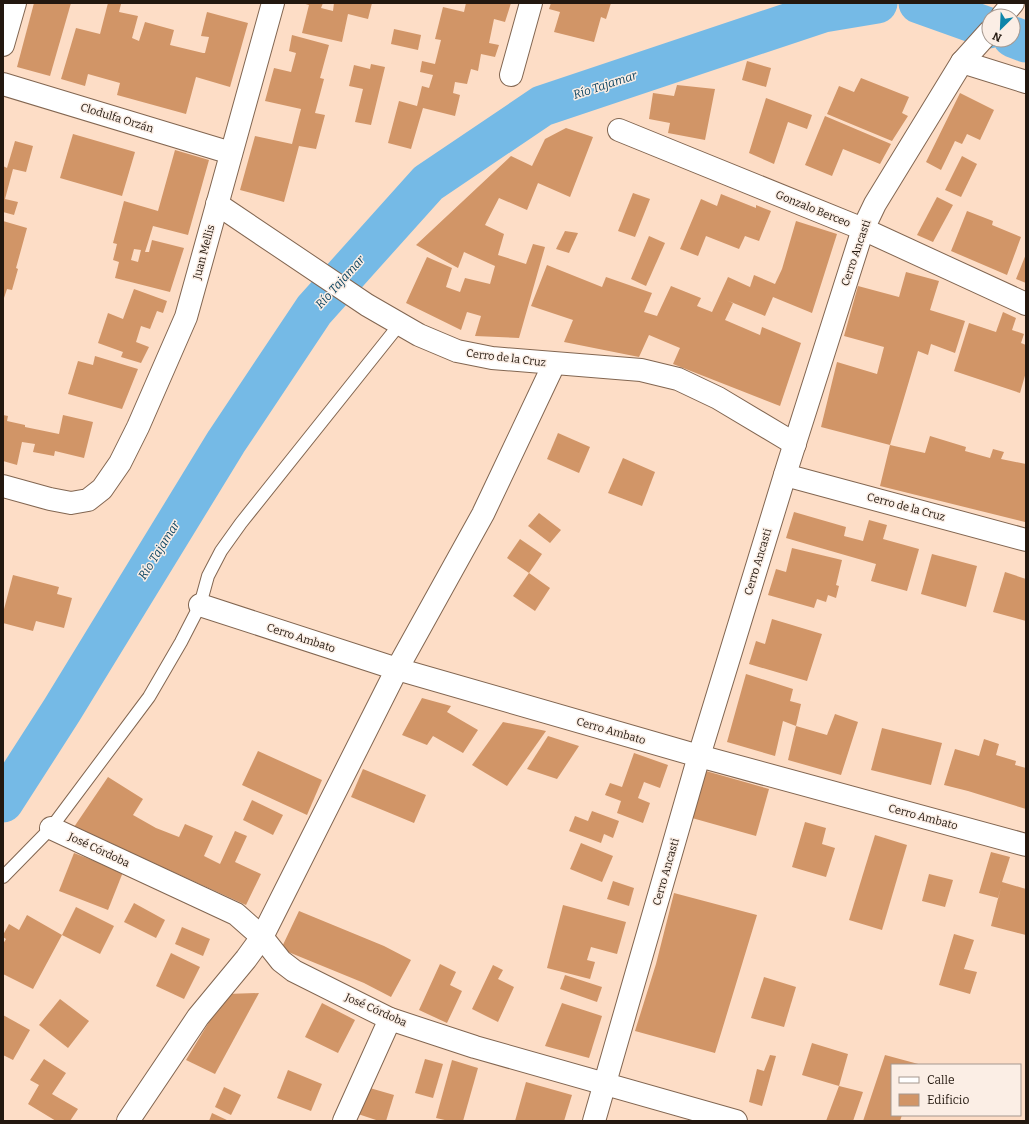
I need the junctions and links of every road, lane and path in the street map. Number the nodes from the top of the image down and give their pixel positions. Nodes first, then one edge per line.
1 (14, 3) edge
2 (273, 3) edge
3 (531, 3) edge
4 (981, 41) edge
5 (3, 45) edge
6 (962, 62) junction
7 (511, 74) dead end
8 (1026, 82) edge
9 (3, 84) edge
10 (619, 130) dead end
11 (231, 153) junction
12 (217, 204) junction
13 (863, 229) junction
14 (1026, 304) edge
15 (399, 325) junction
16 (554, 364) junction
17 (795, 444) junction
18 (785, 475) junction
19 (3, 486) edge
20 (1026, 540) edge
21 (200, 605) junction
22 (397, 669) junction
23 (699, 756) junction
24 (51, 828) junction
25 (1026, 845) edge
26 (3, 878) edge
27 (262, 936) junction
28 (390, 1019) junction
29 (606, 1083) junction
30 (128, 1121) edge
31 (344, 1121) edge
32 (594, 1121) edge
33 (736, 1121) edge

1 - 5 street
2 - 11 street, Juan Mellis
3 - 7 street
4 - 6 street, Cerro Ancasti
6 - 8 street
6 - 13 street, Cerro Ancasti
9 - 11 street, Clodulfa Orzán
10 - 13 street, Gonzalo Berceo
11 - 12 street, Juan Mellis
12 - 15 street, Cerro de la Cruz
12 - 19 street, Juan Mellis
13 - 14 street, Gonzalo Berceo
13 - 17 street, Cerro Ancasti
15 - 16 street, Cerro de la Cruz
15 - 21 lane
16 - 17 street, Cerro de la Cruz
16 - 22 street
17 - 18 street, Cerro Ancasti
18 - 20 street, Cerro de la Cruz
18 - 23 street, Cerro Ancasti
21 - 22 street, Cerro Ambato
21 - 24 lane
22 - 23 street, Cerro Ambato
22 - 27 street
23 - 25 street, Cerro Ambato
23 - 29 street, Cerro Ancasti
24 - 26 lane
24 - 27 street, José Córdoba
27 - 28 street, José Córdoba
27 - 30 street
28 - 29 street, José Córdoba
28 - 31 street
29 - 32 street, Cerro Ancasti
29 - 33 street, José Córdoba

